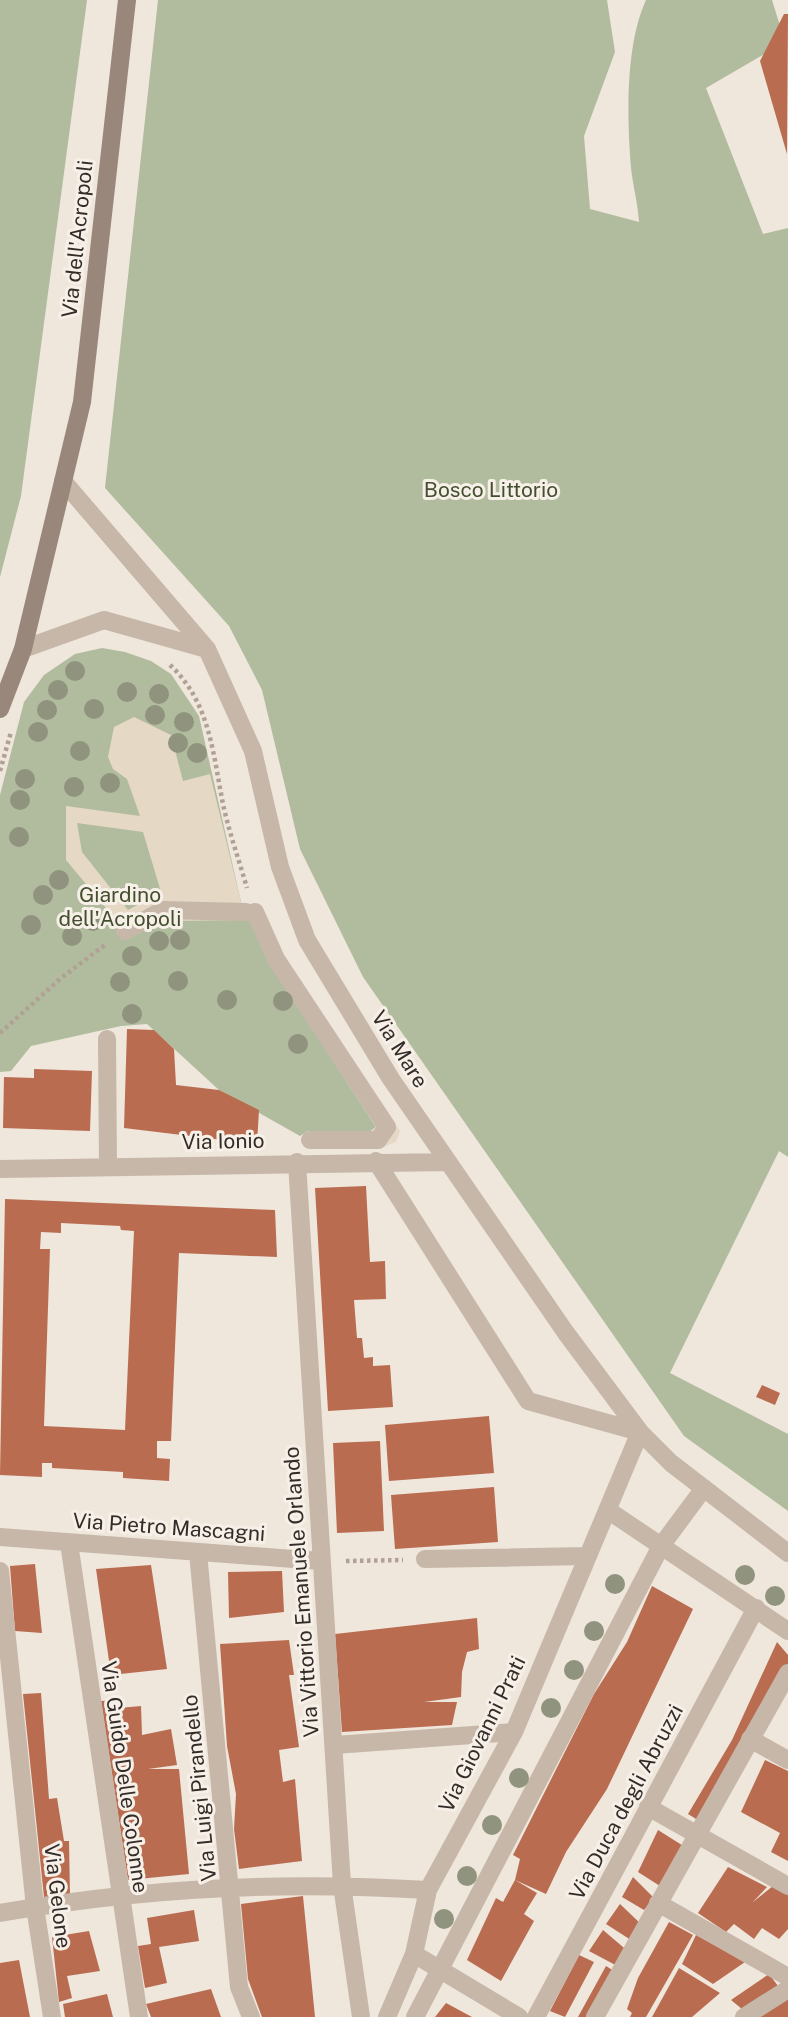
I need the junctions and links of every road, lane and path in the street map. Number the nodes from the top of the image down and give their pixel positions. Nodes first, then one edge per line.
1 (127, 0) edge
2 (63, 481) junction
3 (23, 649) junction
4 (207, 649) junction
5 (168, 663) dead end
6 (0, 709) edge
7 (12, 726) dead end
8 (0, 771) edge
9 (251, 912) junction
10 (125, 931) joint
11 (0, 1033) edge
12 (107, 1039) dead end
13 (310, 1140) dead end
14 (376, 1161) junction
15 (297, 1162) junction
16 (448, 1162) junction
17 (108, 1167) junction
18 (0, 1169) edge
19 (640, 1432) junction
20 (704, 1488) junction
21 (609, 1511) junction
22 (0, 1537) edge
23 (69, 1542) junction
24 (661, 1546) junction
25 (198, 1553) junction
26 (788, 1553) edge
27 (587, 1556) junction
28 (425, 1559) joint
29 (320, 1561) junction
30 (0, 1571) edge
31 (756, 1608) junction
32 (788, 1631) edge
33 (788, 1673) edge
34 (514, 1732) junction
35 (750, 1739) junction
36 (335, 1745) junction
37 (788, 1760) edge
38 (648, 1807) junction
39 (697, 1835) junction
40 (342, 1885) junction
41 (788, 1886) edge
42 (232, 1889) junction
43 (428, 1890) junction
44 (119, 1896) junction
45 (658, 1903) junction
46 (35, 1907) junction
47 (0, 1913) edge
48 (414, 1954) junction
49 (440, 1970) junction
50 (788, 1977) edge
51 (788, 1989) edge
52 (52, 2017) edge
53 (139, 2017) edge
54 (251, 2017) edge
55 (361, 2017) edge
56 (387, 2017) edge
57 (415, 2017) edge
58 (519, 2017) edge
59 (536, 2017) edge
60 (595, 2017) edge
61 (744, 2017) edge

1 - 2 street, Via dell'Acropoli
2 - 3 street, Via dell'Acropoli
2 - 4 street, Via Mare
3 - 4 street
3 - 6 street, Via dell'Acropoli
4 - 16 street, Via Mare
5 - 9 path
7 - 8 path
9 - 10 street
9 - 13 street
10 - 11 path
12 - 17 street
14 - 15 street, Via Ionio
14 - 16 street, Via Ionio
14 - 19 street
15 - 17 street, Via Ionio
15 - 29 street, Via Vittorio Emanuele Orlando
16 - 19 street, Via Mare
17 - 18 street, Via Ionio
19 - 20 street, Via Mare
19 - 21 street, Via Giovanni Prati
20 - 24 street
20 - 26 street, Via Mare
21 - 24 street
21 - 27 street, Via Giovanni Prati
22 - 23 street, Via Pietro Mascagni
23 - 25 street, Via Pietro Mascagni
23 - 44 street, Via Guido Delle Colonne
24 - 31 street
24 - 49 street
25 - 29 street, Via Pietro Mascagni
25 - 42 street, Via Luigi Pirandello
27 - 28 street
27 - 34 street, Via Giovanni Prati
28 - 29 path
29 - 36 street, Via Vittorio Emanuele Orlando
30 - 46 street, Via Gelone
31 - 32 street
31 - 38 street, Via Duca degli Abruzzi
33 - 35 street
34 - 36 street
34 - 43 street, Via Giovanni Prati
35 - 37 street
35 - 39 street
36 - 40 street, Via Vittorio Emanuele Orlando
38 - 39 street
38 - 59 street, Via Duca degli Abruzzi
39 - 41 street
39 - 45 street
40 - 42 street
40 - 43 street
40 - 55 street, Via Vittorio Emanuele Orlando
42 - 44 street
42 - 54 street, Via Luigi Pirandello
43 - 48 street, Via Giovanni Prati
44 - 46 street
44 - 53 street, Via Guido Delle Colonne
45 - 50 street
45 - 60 street
46 - 47 street
46 - 52 street, Via Gelone
48 - 49 street
48 - 56 street, Via Giovanni Prati
49 - 57 street
49 - 58 street
51 - 61 street

